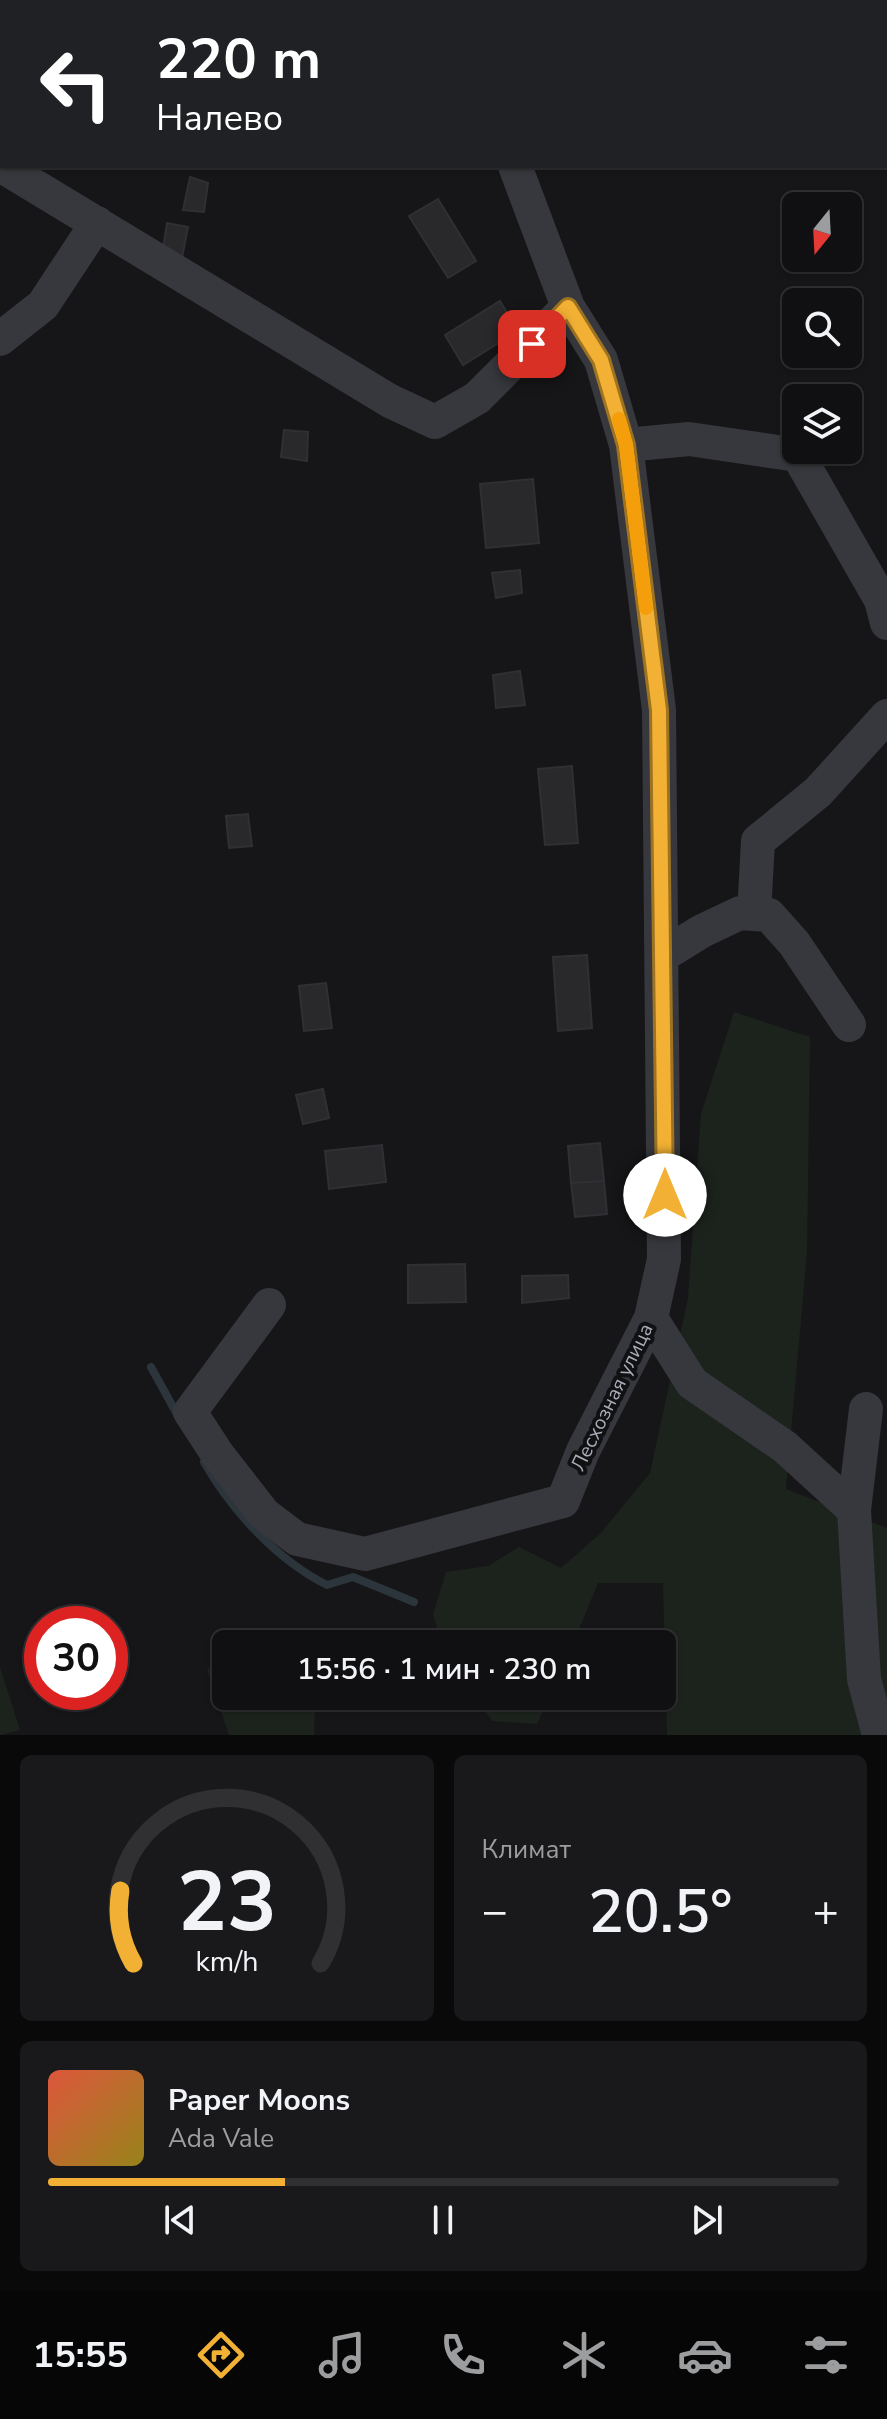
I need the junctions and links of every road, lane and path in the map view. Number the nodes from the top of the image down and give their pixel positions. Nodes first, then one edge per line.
1 (5, 168) edge
2 (516, 168) edge
3 (97, 223) junction
4 (568, 307) junction
5 (0, 339) edge
6 (626, 445) junction
7 (887, 623) edge
8 (887, 716) edge
9 (754, 914) junction
10 (663, 955) junction
11 (849, 1025) dead end
12 (269, 1305) dead end
13 (651, 1318) junction
14 (866, 1409) dead end
15 (854, 1510) junction
16 (879, 1735) edge

1 - 3 street
2 - 4 street, Лесхозная улица
3 - 4 street
3 - 5 street
4 - 6 street, Лесхозная улица
6 - 7 street
6 - 10 street, Лесхозная улица
8 - 9 street
9 - 10 street
9 - 11 street
10 - 13 street, Лесхозная улица
12 - 13 street, Лесхозная улица
13 - 15 street
14 - 15 street
15 - 16 street

